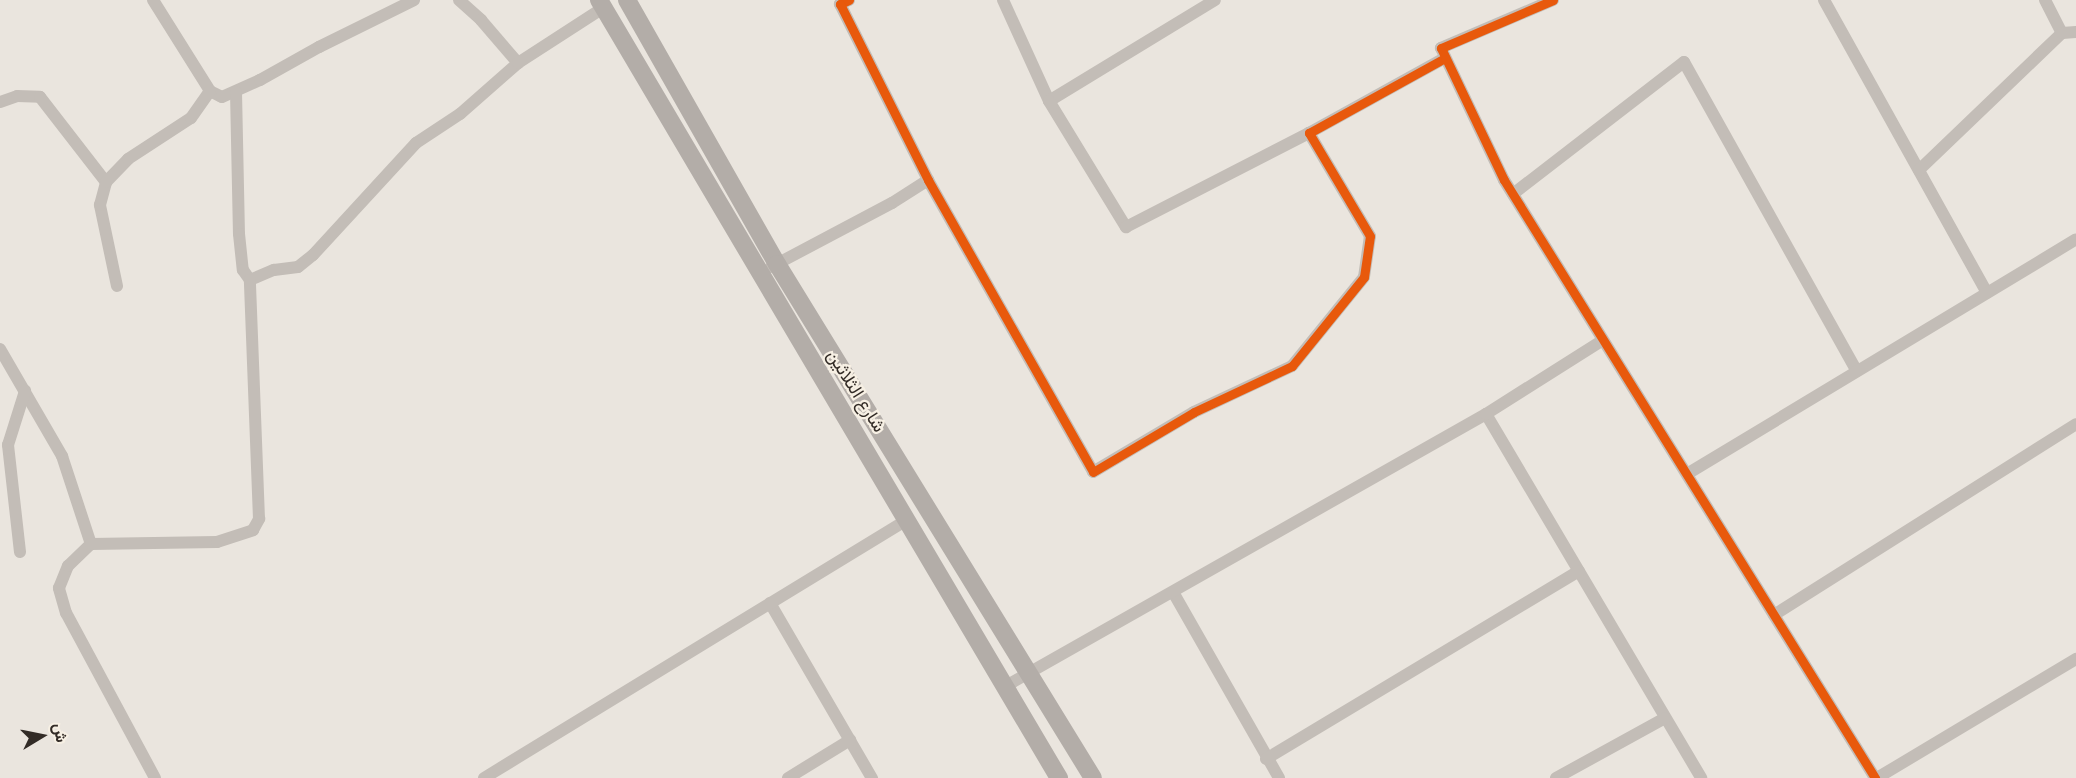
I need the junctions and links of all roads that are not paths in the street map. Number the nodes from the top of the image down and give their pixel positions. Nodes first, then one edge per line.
1 (153, 0) edge
2 (414, 0) edge
3 (459, 0) edge
4 (627, 0) edge
5 (849, 0) edge
6 (1003, 0) edge
7 (1215, 0) edge
8 (1553, 0) edge
9 (1824, 0) edge
10 (2045, 0) edge
11 (601, 4) edge
12 (2076, 32) edge
13 (2062, 33) junction
14 (1445, 58) junction
15 (519, 63) junction
16 (210, 91) junction
17 (236, 92) junction
18 (1049, 100) junction
19 (0, 102) edge
20 (1309, 133) junction
21 (1919, 170) junction
22 (928, 180) junction
23 (106, 182) junction
24 (1513, 194) junction
25 (2076, 239) edge
26 (777, 264) junction
27 (759, 272) junction
28 (249, 279) junction
29 (117, 286) dead end
30 (1987, 293) junction
31 (1603, 340) junction
32 (0, 349) edge
33 (1857, 371) junction
34 (25, 391) junction
35 (1486, 414) junction
36 (2076, 424) edge
37 (1687, 474) junction
38 (906, 520) junction
39 (91, 544) junction
40 (20, 552) dead end
41 (1579, 571) junction
42 (1173, 592) junction
43 (770, 603) junction
44 (1774, 615) junction
45 (2076, 659) edge
46 (1029, 673) junction
47 (1004, 687) junction
48 (1665, 718) junction
49 (850, 740) junction
50 (1266, 759) junction
51 (155, 778) edge
52 (484, 778) edge
53 (788, 778) edge
54 (872, 778) edge
55 (1059, 778) edge
56 (1093, 778) edge
57 (1279, 778) edge
58 (1556, 778) edge
59 (1701, 778) edge
60 (1876, 778) edge

1 - 16 street
2 - 17 street
3 - 15 street
4 - 26 street, شارع الثلاثين
5 - 22 street
6 - 18 street
7 - 18 street
8 - 14 street
9 - 21 street
10 - 13 street
11 - 15 street
11 - 27 street, شارع الثلاثين
12 - 13 street
13 - 21 street
14 - 20 street
14 - 24 street
15 - 28 street
16 - 17 street
16 - 23 street
17 - 28 street
18 - 20 street
19 - 23 street
20 - 22 street
21 - 30 street
22 - 26 street
23 - 29 street
24 - 31 street
24 - 33 street
25 - 30 street
26 - 27 street
26 - 46 street, شارع الثلاثين
27 - 38 street, شارع الثلاثين
28 - 39 street
30 - 33 street
31 - 35 street
31 - 37 street
32 - 34 street
33 - 37 street
34 - 39 street
34 - 40 street
35 - 41 street
35 - 42 street
36 - 44 street
37 - 44 street
38 - 43 street
38 - 47 street, شارع الثلاثين
39 - 51 street
41 - 48 street
41 - 50 street
42 - 46 street
42 - 50 street
43 - 49 street
43 - 52 street
44 - 60 street
45 - 60 street
46 - 47 street
46 - 56 street, شارع الثلاثين
47 - 55 street, شارع الثلاثين
48 - 58 street
48 - 59 street
49 - 53 street
49 - 54 street
50 - 57 street

